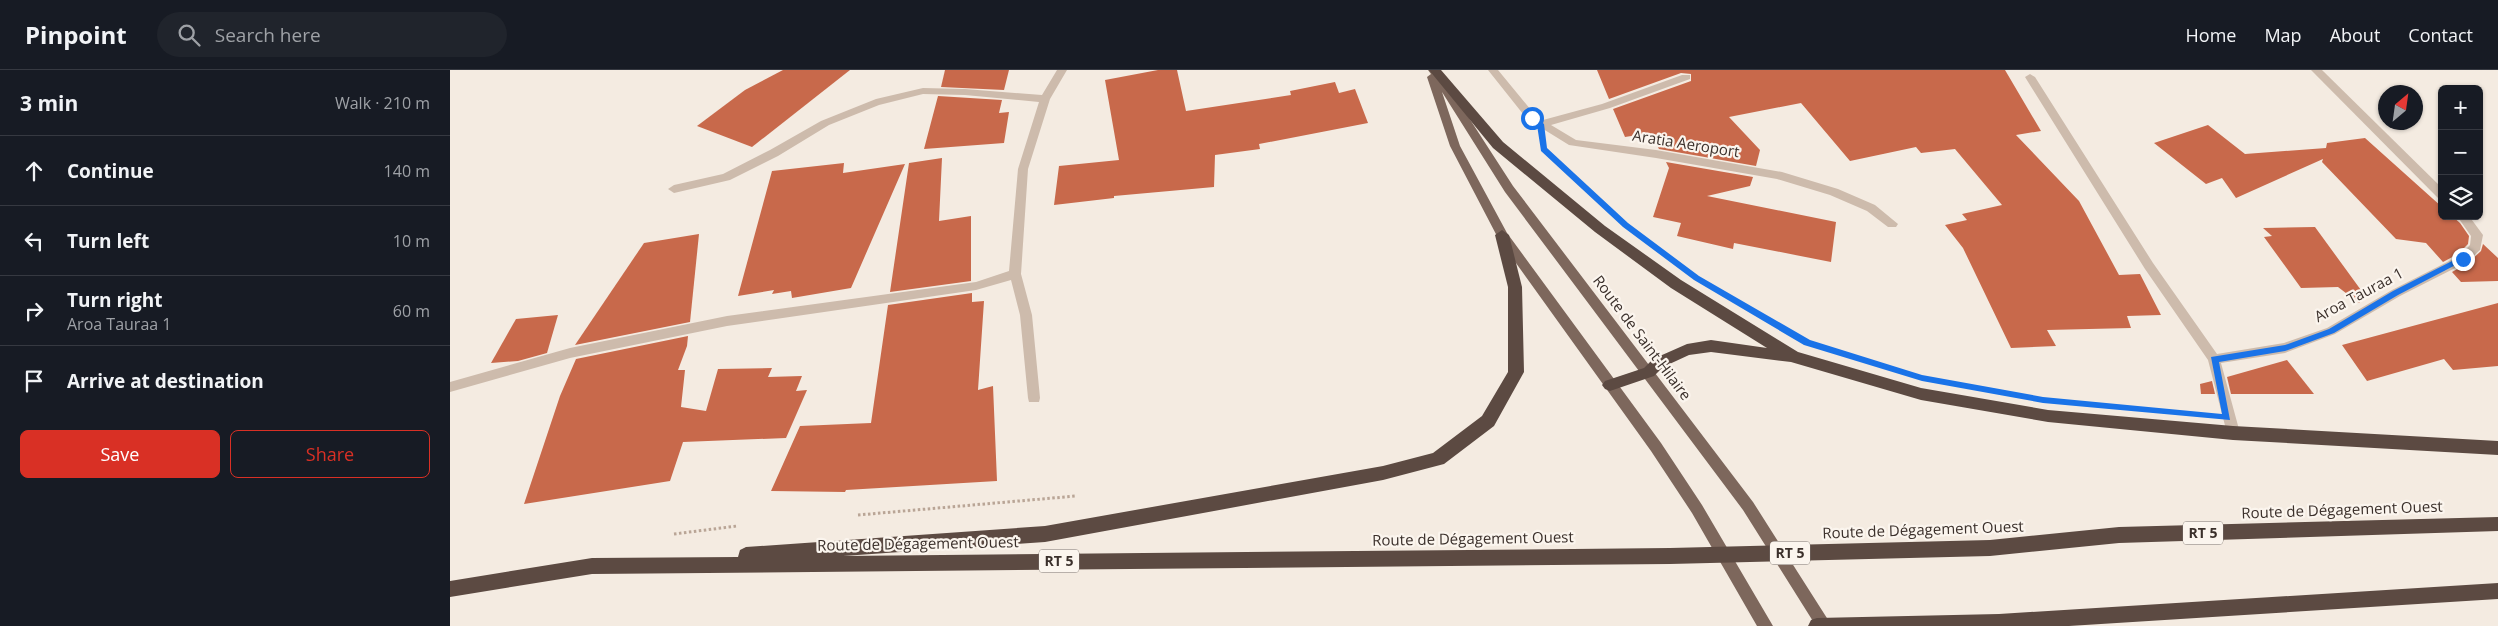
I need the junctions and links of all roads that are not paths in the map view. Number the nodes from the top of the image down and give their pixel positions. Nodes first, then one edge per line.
1 (1062, 70) edge
2 (1432, 70) edge
3 (1494, 70) edge
4 (2316, 70) edge
5 (1686, 77) dead end
6 (2030, 77) dead end
7 (1045, 99) junction
8 (1541, 124) junction
9 (674, 189) dead end
10 (2438, 191) edge
11 (2466, 220) edge
12 (1892, 224) dead end
13 (1502, 235) junction
14 (1015, 274) junction
15 (1793, 357) junction
16 (2214, 359) junction
17 (1649, 372) junction
18 (1610, 384) junction
19 (450, 387) edge
20 (1034, 398) dead end
21 (2233, 433) junction
22 (2498, 448) edge
23 (2498, 524) edge
24 (592, 566) junction
25 (450, 589) edge
26 (2498, 591) edge
27 (1765, 626) edge
28 (1817, 626) edge
29 (1824, 626) edge

1 - 7 street
2 - 13 main road
2 - 15 highway
2 - 17 main road, Route de Saint-Hilaire
3 - 8 street, Aratia Aeroport
4 - 10 street
5 - 8 street
6 - 16 street
7 - 9 street
7 - 14 street
8 - 12 street, Aratia Aeroport
11 - 16 street, Aroa Tauraa 1
13 - 18 main road
13 - 24 highway
14 - 19 street
14 - 20 street
15 - 17 highway
15 - 21 highway
16 - 21 street
17 - 18 highway
17 - 29 main road, Route de Saint-Hilaire
18 - 27 main road
21 - 22 highway
23 - 24 highway, Route de Dégagement Ouest / RT 5
24 - 25 highway, Route de Dégagement Ouest / RT 5
26 - 28 highway

